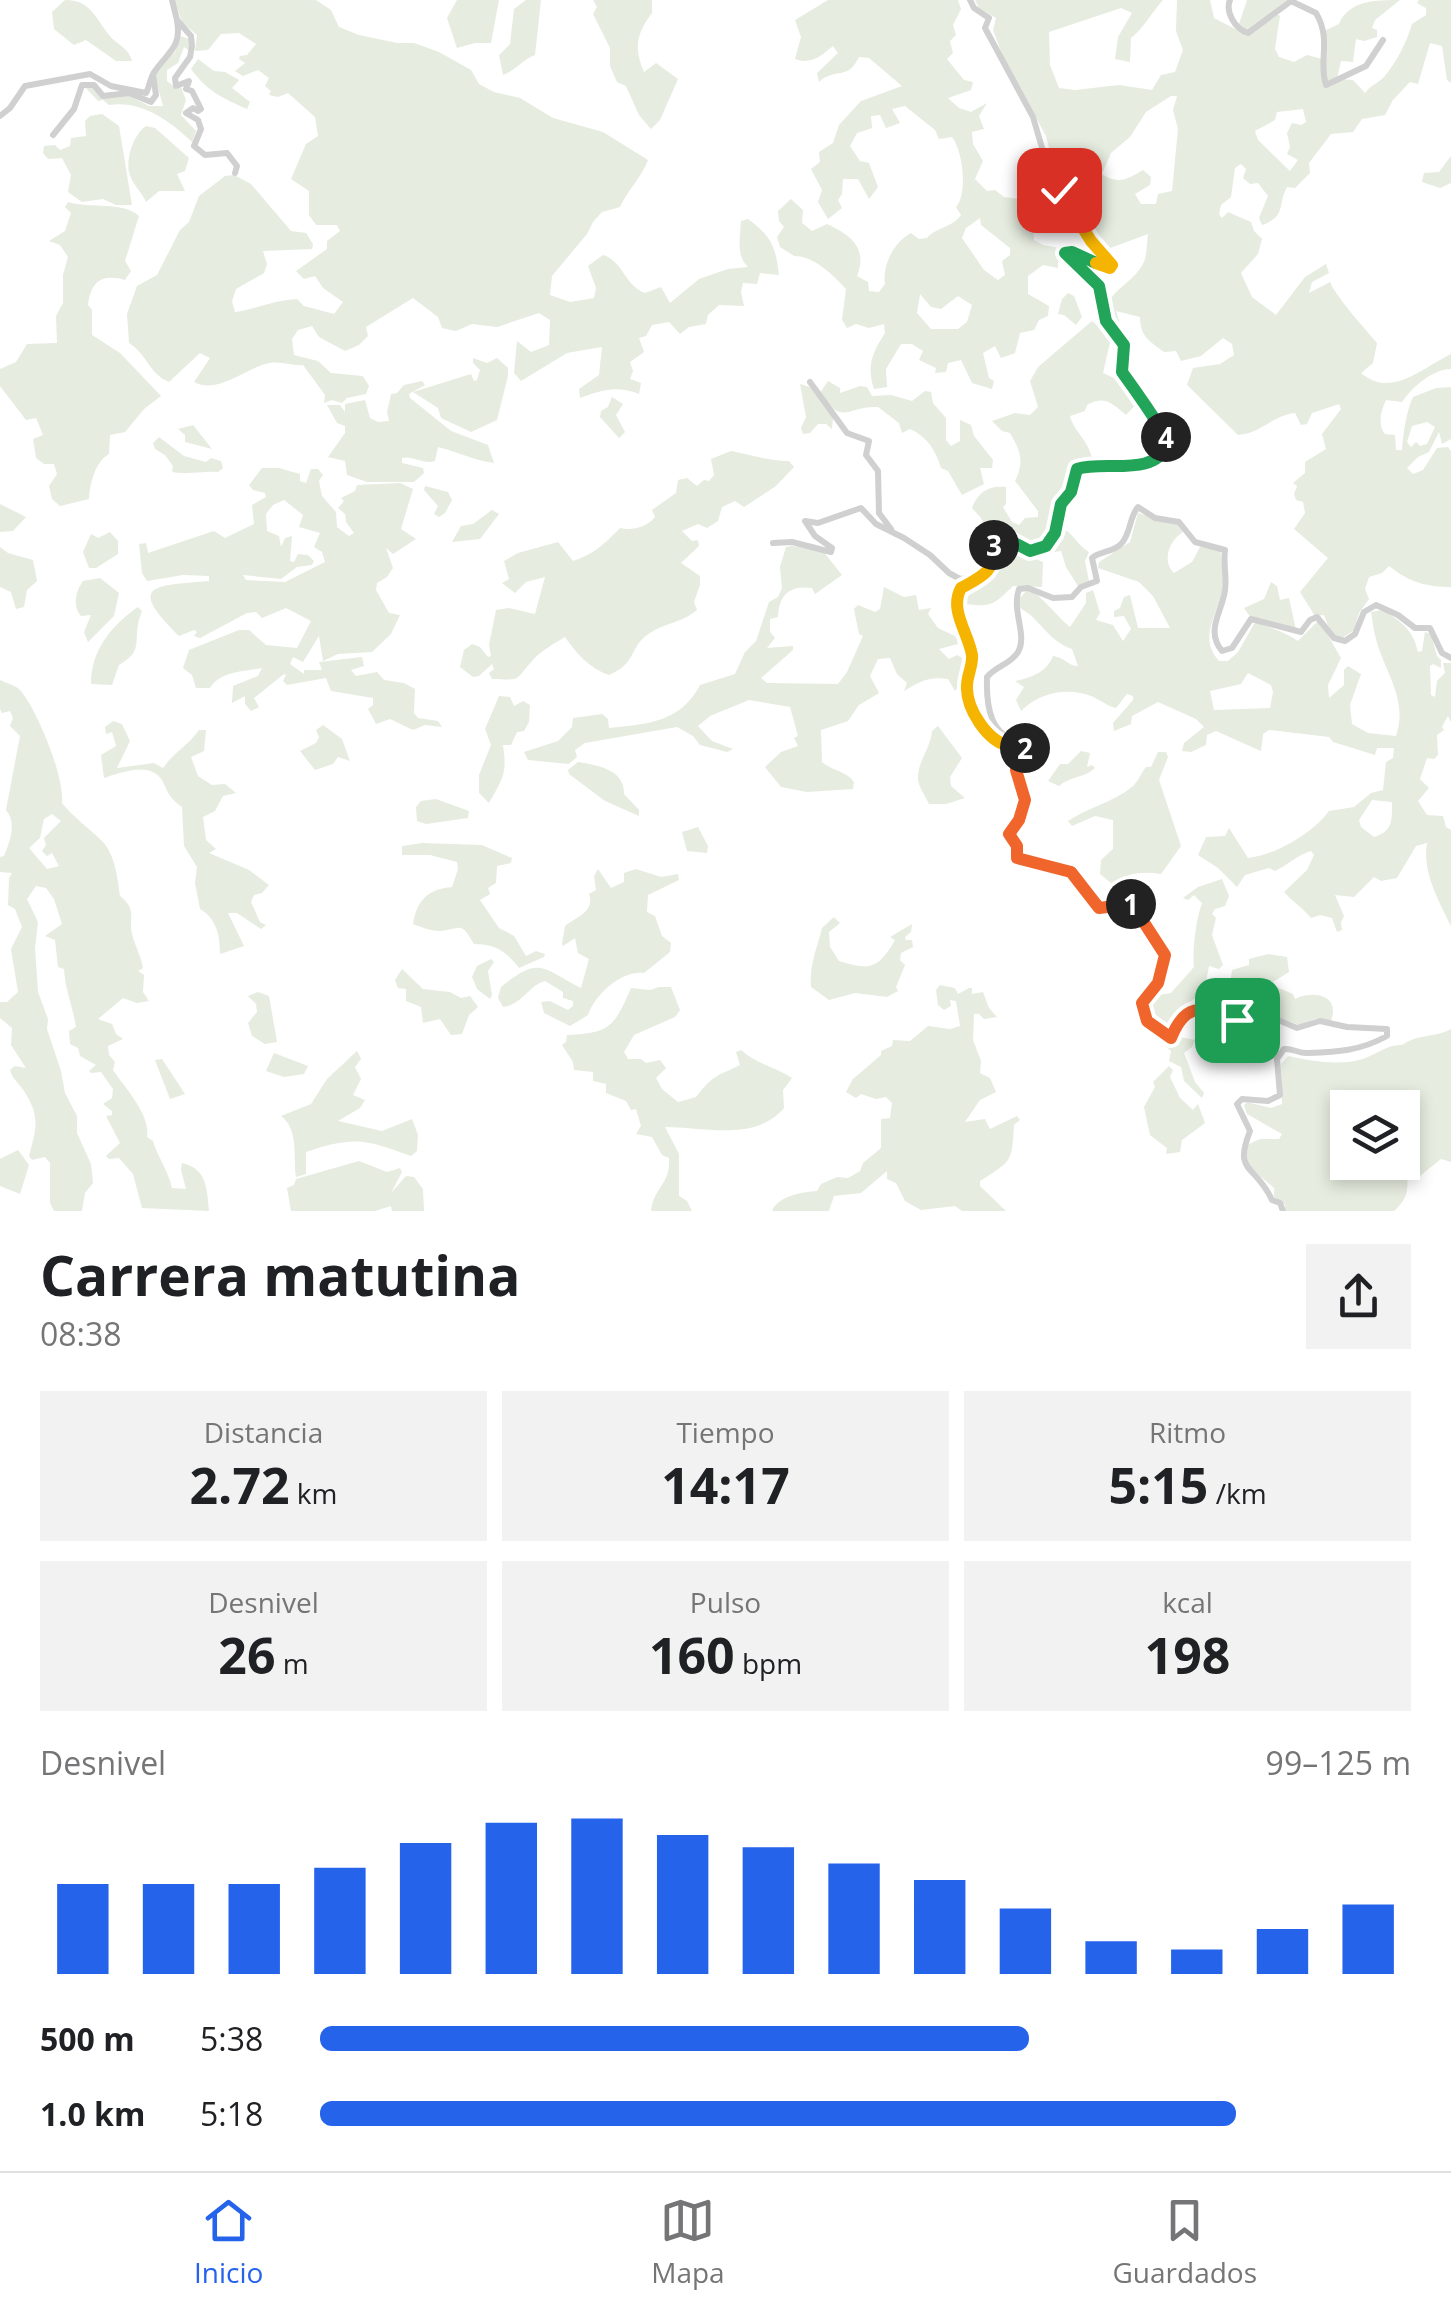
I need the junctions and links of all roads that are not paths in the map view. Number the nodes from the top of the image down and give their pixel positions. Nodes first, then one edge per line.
1 (172, 0) edge
2 (970, 0) edge
3 (1230, 0) edge
4 (177, 20) junction
5 (1383, 40) dead end
6 (152, 74) junction
7 (0, 116) edge
8 (53, 135) dead end
9 (235, 173) dead end
10 (810, 382) dead end
11 (904, 538) junction
12 (773, 543) dead end
13 (984, 576) junction
14 (1451, 658) edge
15 (1025, 748) junction
16 (1283, 1211) edge

1 - 4 street
2 - 13 street
3 - 5 street
4 - 6 street
4 - 9 street
6 - 7 street
6 - 8 street
10 - 11 street
11 - 12 street
11 - 13 street
13 - 15 street
14 - 15 street
15 - 16 street

